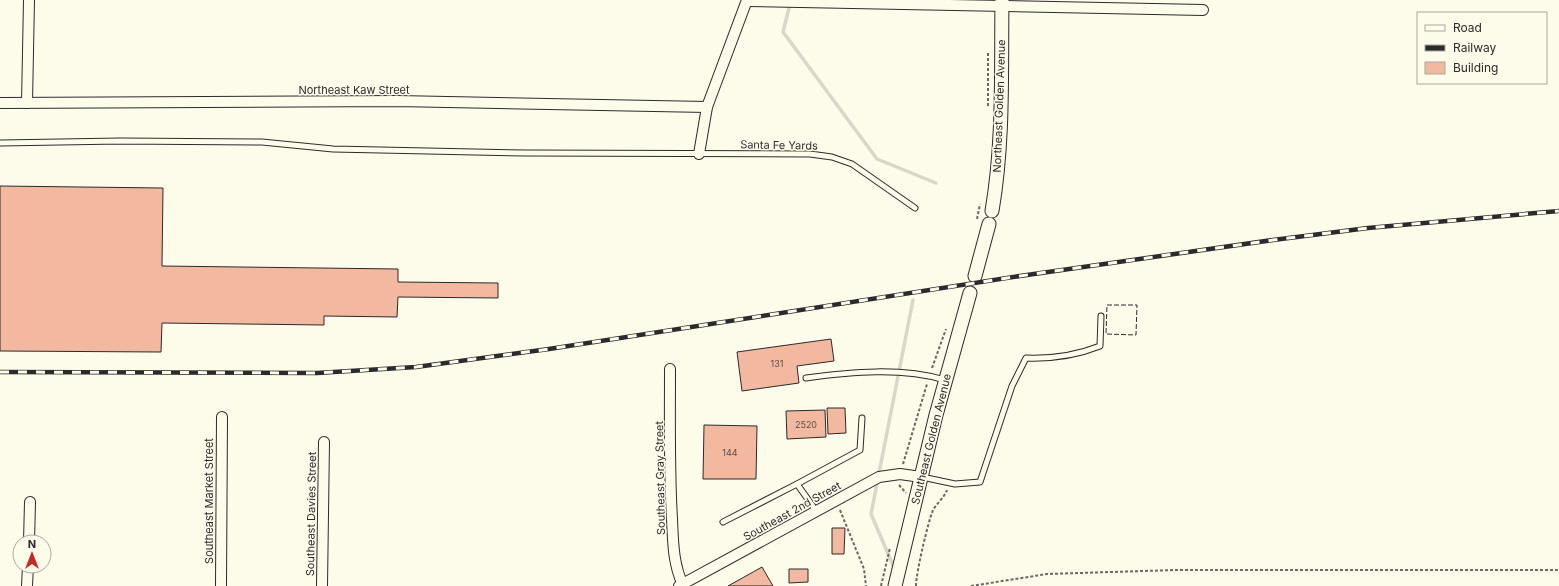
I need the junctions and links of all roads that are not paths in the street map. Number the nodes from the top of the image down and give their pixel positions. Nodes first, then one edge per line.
1 (29, 0) edge
2 (747, 0) edge
3 (1002, 3) edge
4 (1203, 10) dead end
5 (0, 103) edge
6 (27, 103) junction
7 (707, 107) junction
8 (0, 143) edge
9 (699, 154) junction
10 (915, 208) dead end
11 (992, 211) dead end
12 (983, 222) road end
13 (975, 276) dead end
14 (970, 293) dead end
15 (1101, 316) dead end
16 (670, 369) dead end
17 (806, 378) dead end
18 (946, 380) junction
19 (222, 417) dead end
20 (862, 418) dead end
21 (324, 442) dead end
22 (921, 477) junction
23 (797, 484) junction
24 (30, 502) dead end
25 (817, 512) junction
26 (723, 522) dead end
27 (29, 534) edge
28 (28, 574) edge
29 (681, 585) edge
30 (28, 586) edge
31 (221, 586) edge
32 (322, 586) edge
33 (895, 586) edge

1 - 6 street
2 - 3 street
2 - 7 street
3 - 4 street
3 - 11 street, Northeast Golden Avenue
5 - 6 street, Northeast Kaw Street
6 - 7 street, Northeast Kaw Street
7 - 9 street
8 - 9 lane, Santa Fe Yards
9 - 10 lane, Santa Fe Yards
12 - 13 street
14 - 18 street, Southeast Golden Avenue
15 - 22 lane
16 - 29 street, Southeast Gray Street
17 - 18 lane
18 - 22 street, Southeast Golden Avenue
19 - 31 street, Southeast Market Street
20 - 23 lane
21 - 32 street, Southeast Davies Street
22 - 25 street, Southeast 2nd Street
22 - 33 street, Southeast Golden Avenue
23 - 25 lane
23 - 26 lane
24 - 27 street
25 - 29 street, Southeast 2nd Street
28 - 30 street

